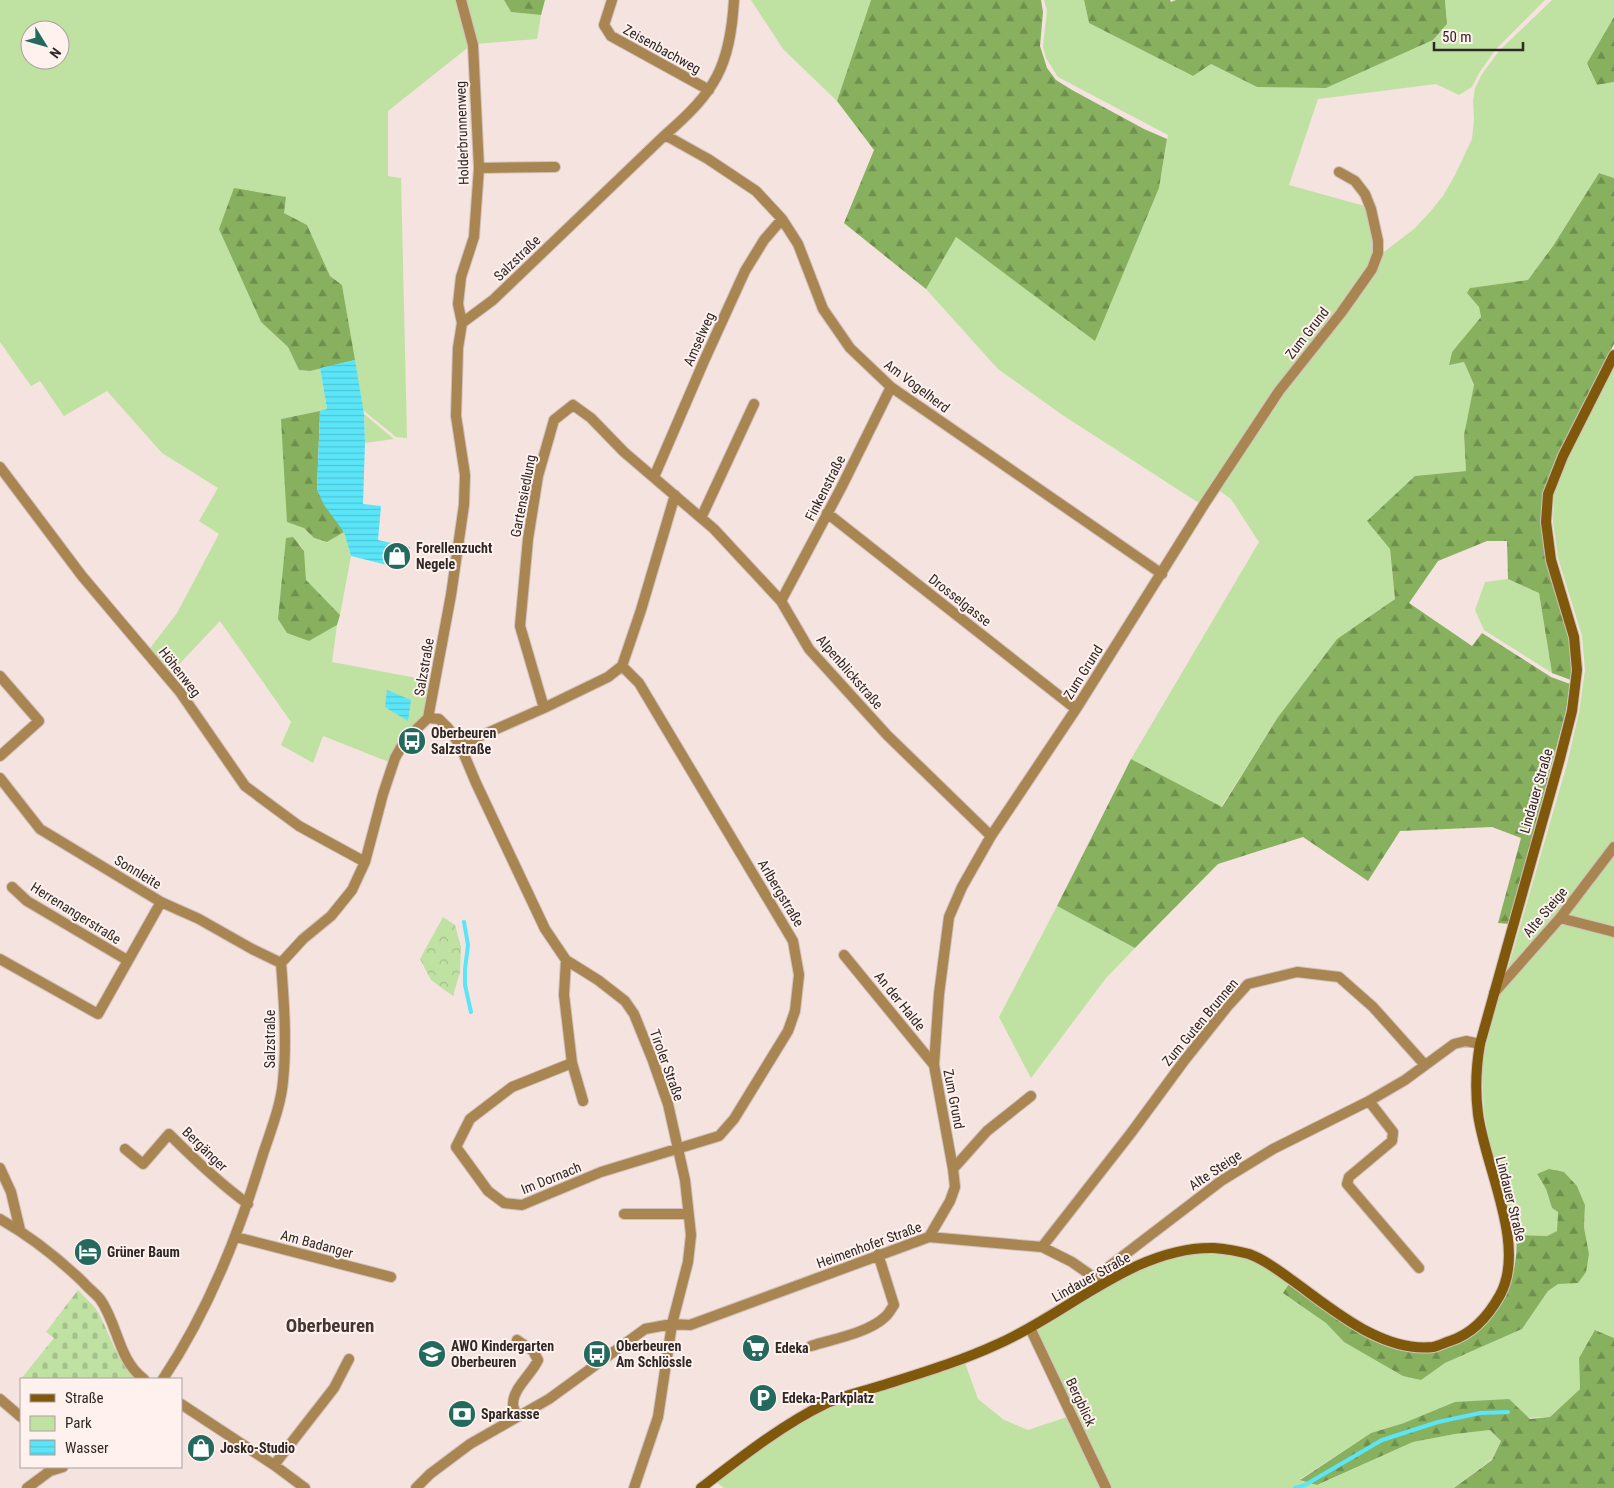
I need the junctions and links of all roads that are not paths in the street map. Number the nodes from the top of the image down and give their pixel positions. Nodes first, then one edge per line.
1 (461, 0) edge
2 (612, 0) edge
3 (734, 0) edge
4 (709, 90) junction
5 (665, 135) junction
6 (555, 167) dead end
7 (479, 168) junction
8 (1339, 172) dead end
9 (782, 219) junction
10 (462, 323) junction
11 (1614, 355) edge
12 (891, 387) junction
13 (754, 404) dead end
14 (0, 467) edge
15 (654, 477) junction
16 (675, 495) junction
17 (828, 513) junction
18 (701, 518) junction
19 (1162, 574) junction
20 (781, 601) junction
21 (622, 666) junction
22 (0, 676) edge
23 (544, 708) junction
24 (1076, 709) junction
25 (428, 718) junction
26 (460, 744) junction
27 (0, 756) edge
28 (0, 778) edge
29 (991, 836) junction
30 (1614, 847) edge
31 (365, 862) junction
32 (12, 887) dead end
33 (161, 902) junction
34 (1560, 918) junction
35 (1614, 932) edge
36 (844, 955) dead end
37 (0, 960) edge
38 (128, 960) junction
39 (566, 960) junction
40 (281, 963) junction
41 (1494, 993) junction
42 (1480, 1044) junction
43 (572, 1063) junction
44 (934, 1064) junction
45 (1425, 1065) junction
46 (1031, 1096) dead end
47 (583, 1101) dead end
48 (1369, 1101) junction
49 (125, 1149) dead end
50 (678, 1149) junction
51 (0, 1168) edge
52 (953, 1169) junction
53 (248, 1204) junction
54 (624, 1214) dead end
55 (688, 1214) junction
56 (0, 1219) edge
57 (20, 1230) junction
58 (236, 1237) junction
59 (929, 1237) junction
60 (1042, 1247) junction
61 (878, 1254) junction
62 (1419, 1268) dead end
63 (391, 1277) dead end
64 (1097, 1287) junction
65 (672, 1324) junction
66 (1030, 1328) junction
67 (517, 1340) dead end
68 (811, 1346) dead end
69 (349, 1359) dead end
70 (143, 1378) edge
71 (164, 1378) edge
72 (0, 1399) edge
73 (182, 1405) edge
74 (20, 1416) edge
75 (516, 1416) junction
76 (274, 1465) junction
77 (58, 1468) edge
78 (27, 1488) edge
79 (305, 1488) edge
80 (416, 1488) edge
81 (634, 1488) edge
82 (701, 1488) edge
83 (1106, 1488) edge

1 - 7 street, Holderbrunnenweg
2 - 4 street, Zeisenbachweg
3 - 4 street, Salzstraße
4 - 5 street, Salzstraße
5 - 9 street, Am Vogelherd
5 - 10 street, Salzstraße
6 - 7 street
7 - 10 street, Holderbrunnenweg
8 - 19 street, Zum Grund
9 - 12 street, Am Vogelherd
9 - 15 street, Amselweg
10 - 25 street, Salzstraße
11 - 41 main road, Lindauer Straße
12 - 17 street, Finkenstraße
12 - 19 street, Am Vogelherd
13 - 18 street
14 - 31 street, Höhenweg
15 - 16 street, Alpenblickstraße
15 - 23 street, Gartensiedlung
16 - 18 street, Alpenblickstraße
16 - 21 street
17 - 20 street, Finkenstraße
17 - 24 street, Drosselgasse
18 - 20 street, Alpenblickstraße
19 - 24 street, Zum Grund
20 - 29 street, Alpenblickstraße
21 - 23 street
21 - 50 street, Arlbergstraße
22 - 27 street
23 - 26 street
24 - 29 street, Zum Grund
25 - 26 street, Tiroler Straße
25 - 31 street
26 - 39 street, Tiroler Straße
28 - 33 street, Sonnleite
29 - 44 street, Zum Grund
30 - 34 street, Alte Steige
31 - 40 street
32 - 38 street, Herrenangerstraße
33 - 38 street, Herrenangerstraße
33 - 40 street, Sonnleite
34 - 35 street
34 - 41 street, Alte Steige
36 - 44 street, An der Halde
37 - 38 street, Herrenangerstraße
39 - 43 street
39 - 50 street, Tiroler Straße
40 - 53 street, Salzstraße
41 - 42 main road, Lindauer Straße
42 - 45 street, Alte Steige
42 - 64 main road, Lindauer Straße
43 - 47 street
43 - 50 street, Im Dornach
44 - 52 street, Zum Grund
45 - 48 street, Alte Steige
45 - 60 street, Zum Guten Brunnen
46 - 52 street
48 - 62 street
48 - 64 street, Alte Steige
49 - 53 street, Bergänger
50 - 55 street, Tiroler Straße
51 - 57 street
52 - 59 street, Zum Grund
53 - 58 street, Salzstraße
54 - 55 street
55 - 65 street, Tiroler Straße
56 - 57 street
57 - 70 street
58 - 63 street, Am Badanger
58 - 71 street, Salzstraße
59 - 60 street, Heimenhofer Straße
59 - 61 street, Heimenhofer Straße
60 - 64 street, Heimenhofer Straße
61 - 65 street, Heimenhofer Straße
61 - 68 street
64 - 66 main road, Lindauer Straße
65 - 75 street, Heimenhofer Straße
65 - 81 street, Tiroler Straße
66 - 82 main road, Lindauer Straße
66 - 83 street, Bergblick
67 - 75 street
69 - 76 street
72 - 74 street
73 - 76 street
75 - 80 street, Heimenhofer Straße
76 - 79 street
77 - 78 street

